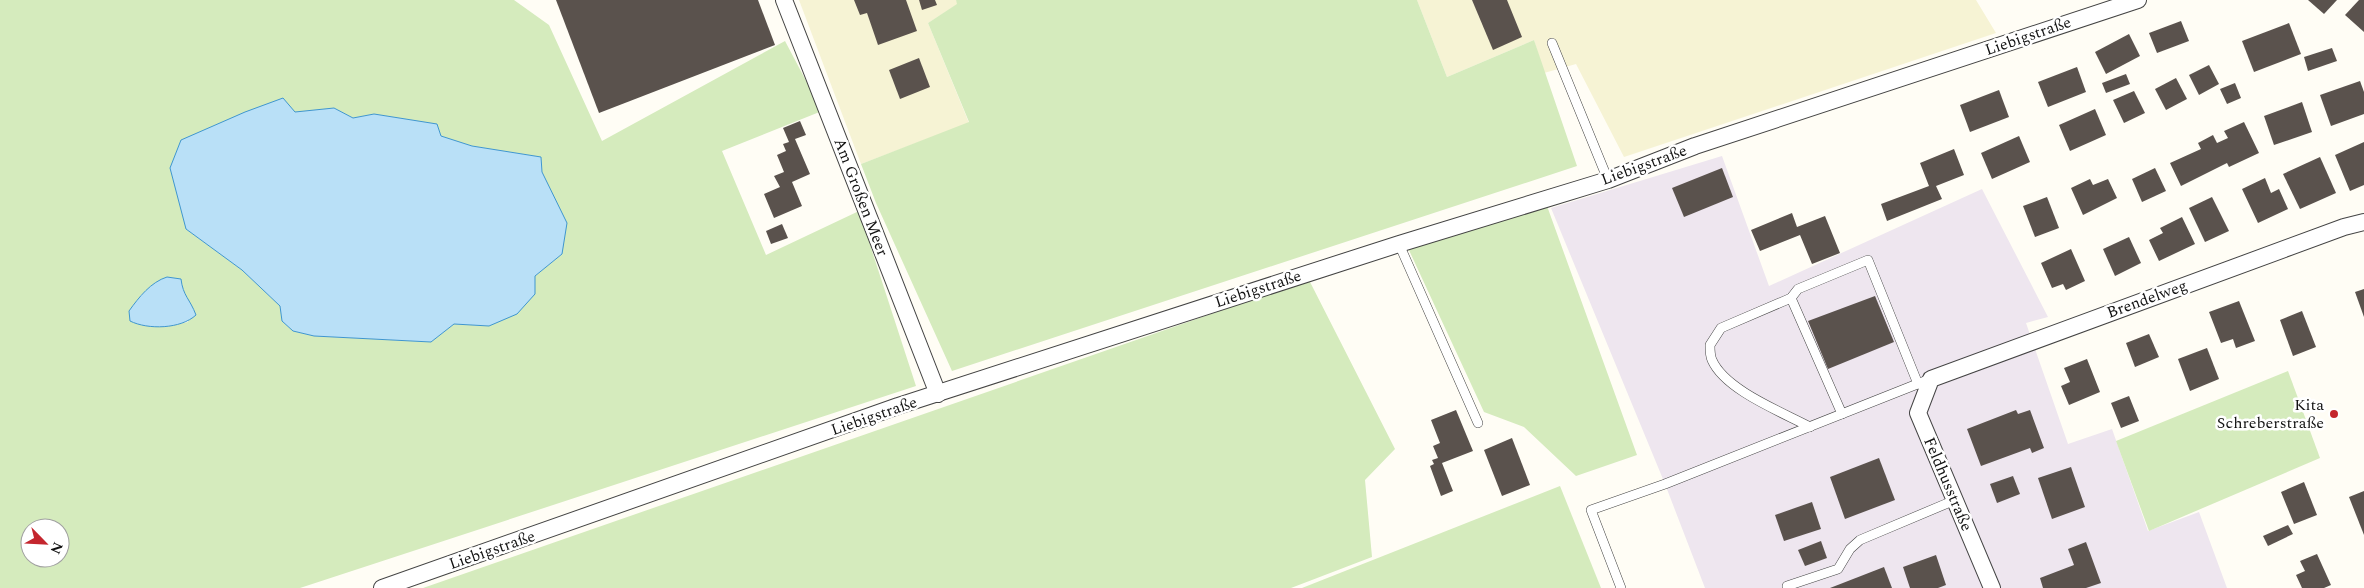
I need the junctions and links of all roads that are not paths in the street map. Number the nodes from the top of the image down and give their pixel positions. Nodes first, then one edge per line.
1 (784, 0) edge
2 (2138, 0) edge
3 (1552, 43) dead end
4 (1608, 180) junction
5 (2364, 222) edge
6 (1398, 244) junction
7 (1791, 298) junction
8 (1924, 382) junction
9 (938, 394) junction
10 (1842, 414) junction
11 (1478, 422) dead end
12 (1810, 427) junction
13 (1955, 500) junction
14 (392, 586) edge
15 (1787, 586) dead end
16 (1621, 588) edge
17 (1992, 588) edge

1 - 9 street, Am Großen Meer
2 - 4 street, Liebigstraße
3 - 4 lane
4 - 6 street, Liebigstraße
5 - 8 street, Brendelweg
6 - 9 street, Liebigstraße
6 - 11 lane
7 - 8 lane
7 - 10 lane
7 - 12 lane
8 - 10 lane
8 - 13 street, Feldhusstraße
9 - 14 street, Liebigstraße
10 - 12 lane
12 - 16 lane
13 - 15 lane
13 - 17 street, Feldhusstraße

